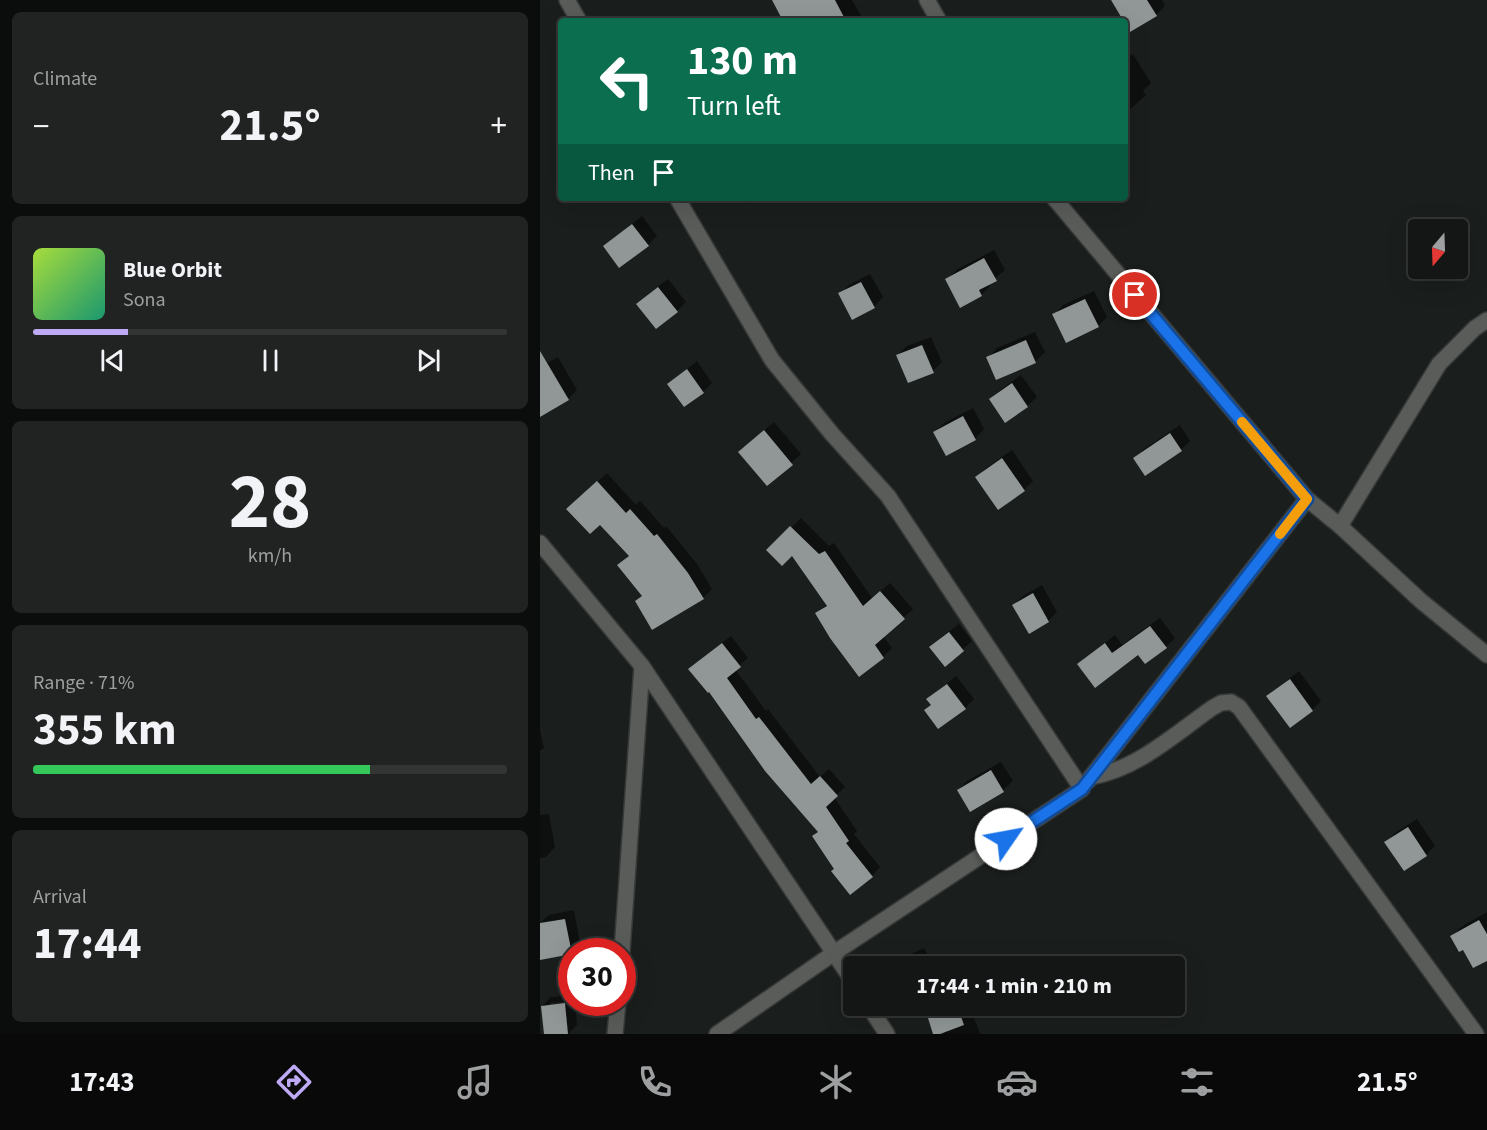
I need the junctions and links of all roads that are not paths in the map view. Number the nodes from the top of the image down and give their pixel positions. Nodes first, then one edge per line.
1 (567, 0) edge
2 (927, 0) edge
3 (577, 18) edge
4 (937, 18) edge
5 (679, 201) edge
6 (1057, 201) edge
7 (1487, 320) edge
8 (1307, 499) junction
9 (1340, 526) junction
10 (540, 543) edge
11 (1487, 655) edge
12 (642, 666) junction
13 (1086, 783) junction
14 (623, 938) edge
15 (834, 953) junction
16 (843, 966) edge
17 (617, 1016) edge
18 (875, 1016) edge
19 (615, 1034) edge
20 (717, 1034) edge
21 (887, 1034) edge
22 (1476, 1034) edge

1 - 3 street
2 - 4 street
5 - 13 street
6 - 8 street
7 - 9 street
8 - 9 street
8 - 13 street
9 - 11 street
10 - 12 street
12 - 14 street
12 - 15 street
13 - 15 street
13 - 22 street
15 - 16 street
15 - 20 street
17 - 19 street
18 - 21 street

